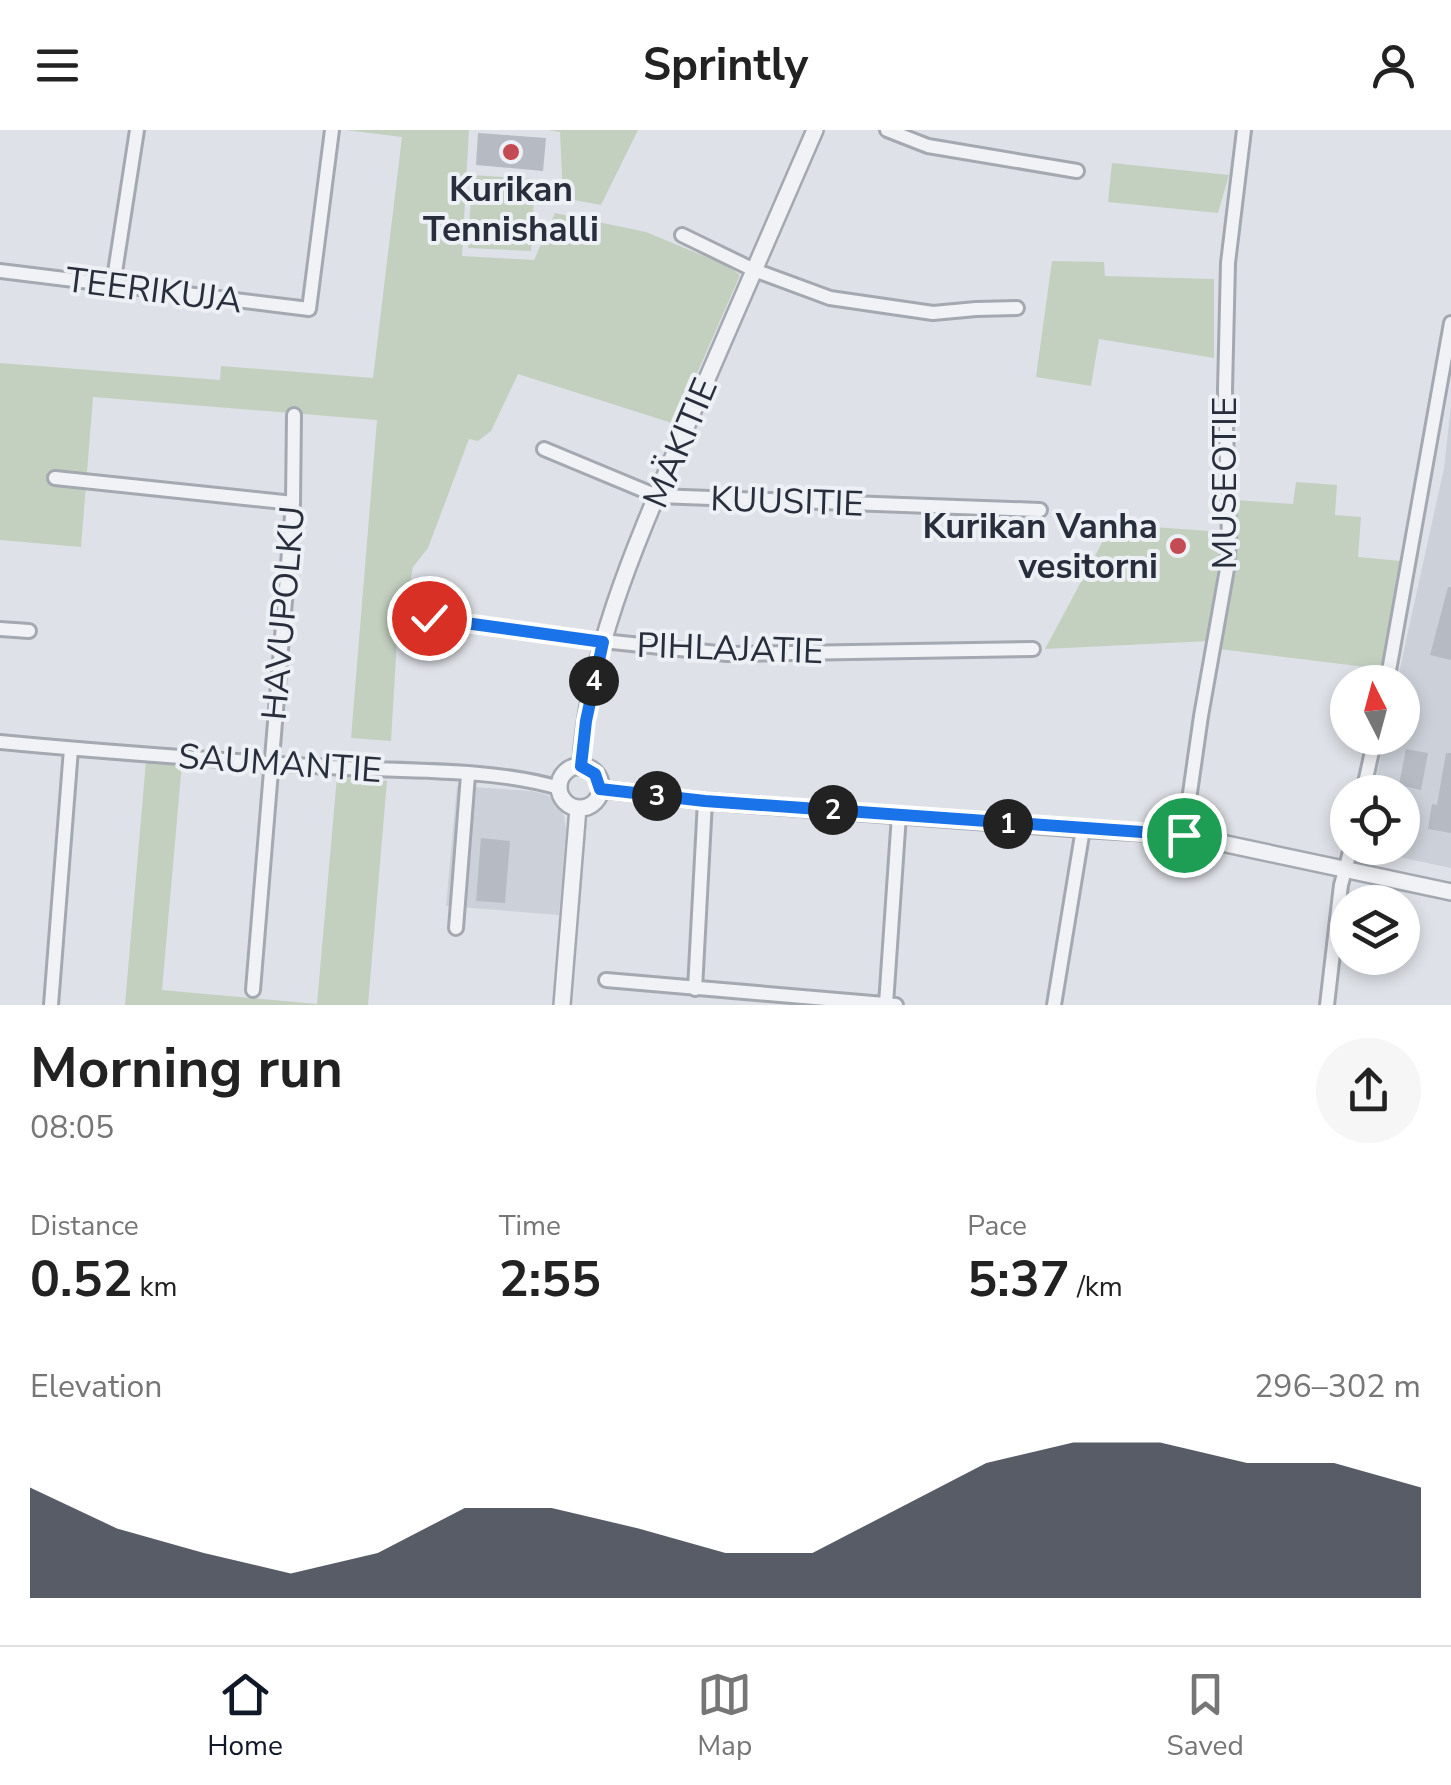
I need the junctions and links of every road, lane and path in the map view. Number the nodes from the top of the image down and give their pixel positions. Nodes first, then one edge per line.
1 (137, 130) edge
2 (332, 130) edge
3 (815, 130) edge
4 (887, 130) edge
5 (1244, 130) edge
6 (1076, 171) dead end
7 (682, 235) dead end
8 (754, 270) junction
9 (0, 271) edge
10 (113, 285) junction
11 (1017, 308) dead end
12 (1451, 323) edge
13 (294, 415) dead end
14 (544, 450) dead end
15 (55, 478) dead end
16 (656, 496) junction
17 (293, 503) junction
18 (1040, 510) dead end
19 (429, 618) dead end
20 (0, 629) edge
21 (29, 631) dead end
22 (603, 642) junction
23 (1033, 649) dead end
24 (1389, 665) edge
25 (0, 742) edge
26 (71, 749) junction
27 (270, 763) junction
28 (581, 766) junction
29 (468, 774) junction
30 (559, 788) junction
31 (600, 789) junction
32 (705, 801) junction
33 (578, 808) junction
34 (899, 815) junction
35 (1083, 829) junction
36 (1184, 835) junction
37 (1346, 865) edge
38 (1345, 868) junction
39 (1451, 892) edge
40 (456, 928) dead end
41 (606, 980) dead end
42 (695, 989) junction
43 (252, 990) dead end
44 (886, 1004) edge
45 (51, 1005) edge
46 (562, 1005) edge
47 (896, 1005) edge
48 (1054, 1005) edge
49 (1327, 1005) edge

1 - 10 street
2 - 10 street, TEERIKUJA
3 - 8 street, MÄKITIE
4 - 6 street
5 - 36 street, MUSEOTIE
7 - 8 street
8 - 11 street
8 - 16 street, MÄKITIE
9 - 10 street, TEERIKUJA
12 - 24 street
13 - 17 street, HAVUPOLKU
14 - 16 street, KUUSITIE
15 - 17 street
16 - 18 street, KUUSITIE
16 - 22 street, MÄKITIE
17 - 27 street, HAVUPOLKU
19 - 22 street, PIHLAJATIE
20 - 21 street
22 - 23 street, PIHLAJATIE
22 - 28 street, MÄKITIE
25 - 26 street, SAUMANTIE
26 - 27 street, SAUMANTIE
26 - 45 street
27 - 29 street, SAUMANTIE
27 - 43 street, HAVUPOLKU
28 - 30 street
28 - 31 street
29 - 30 street, SAUMANTIE
29 - 40 street
30 - 33 street
31 - 32 street
31 - 33 street
32 - 34 street
32 - 42 street
33 - 46 street
34 - 35 street
34 - 44 street
35 - 36 street
35 - 48 street
36 - 38 street
37 - 38 street
38 - 39 street
38 - 49 street
41 - 42 street
42 - 44 street
44 - 47 street

